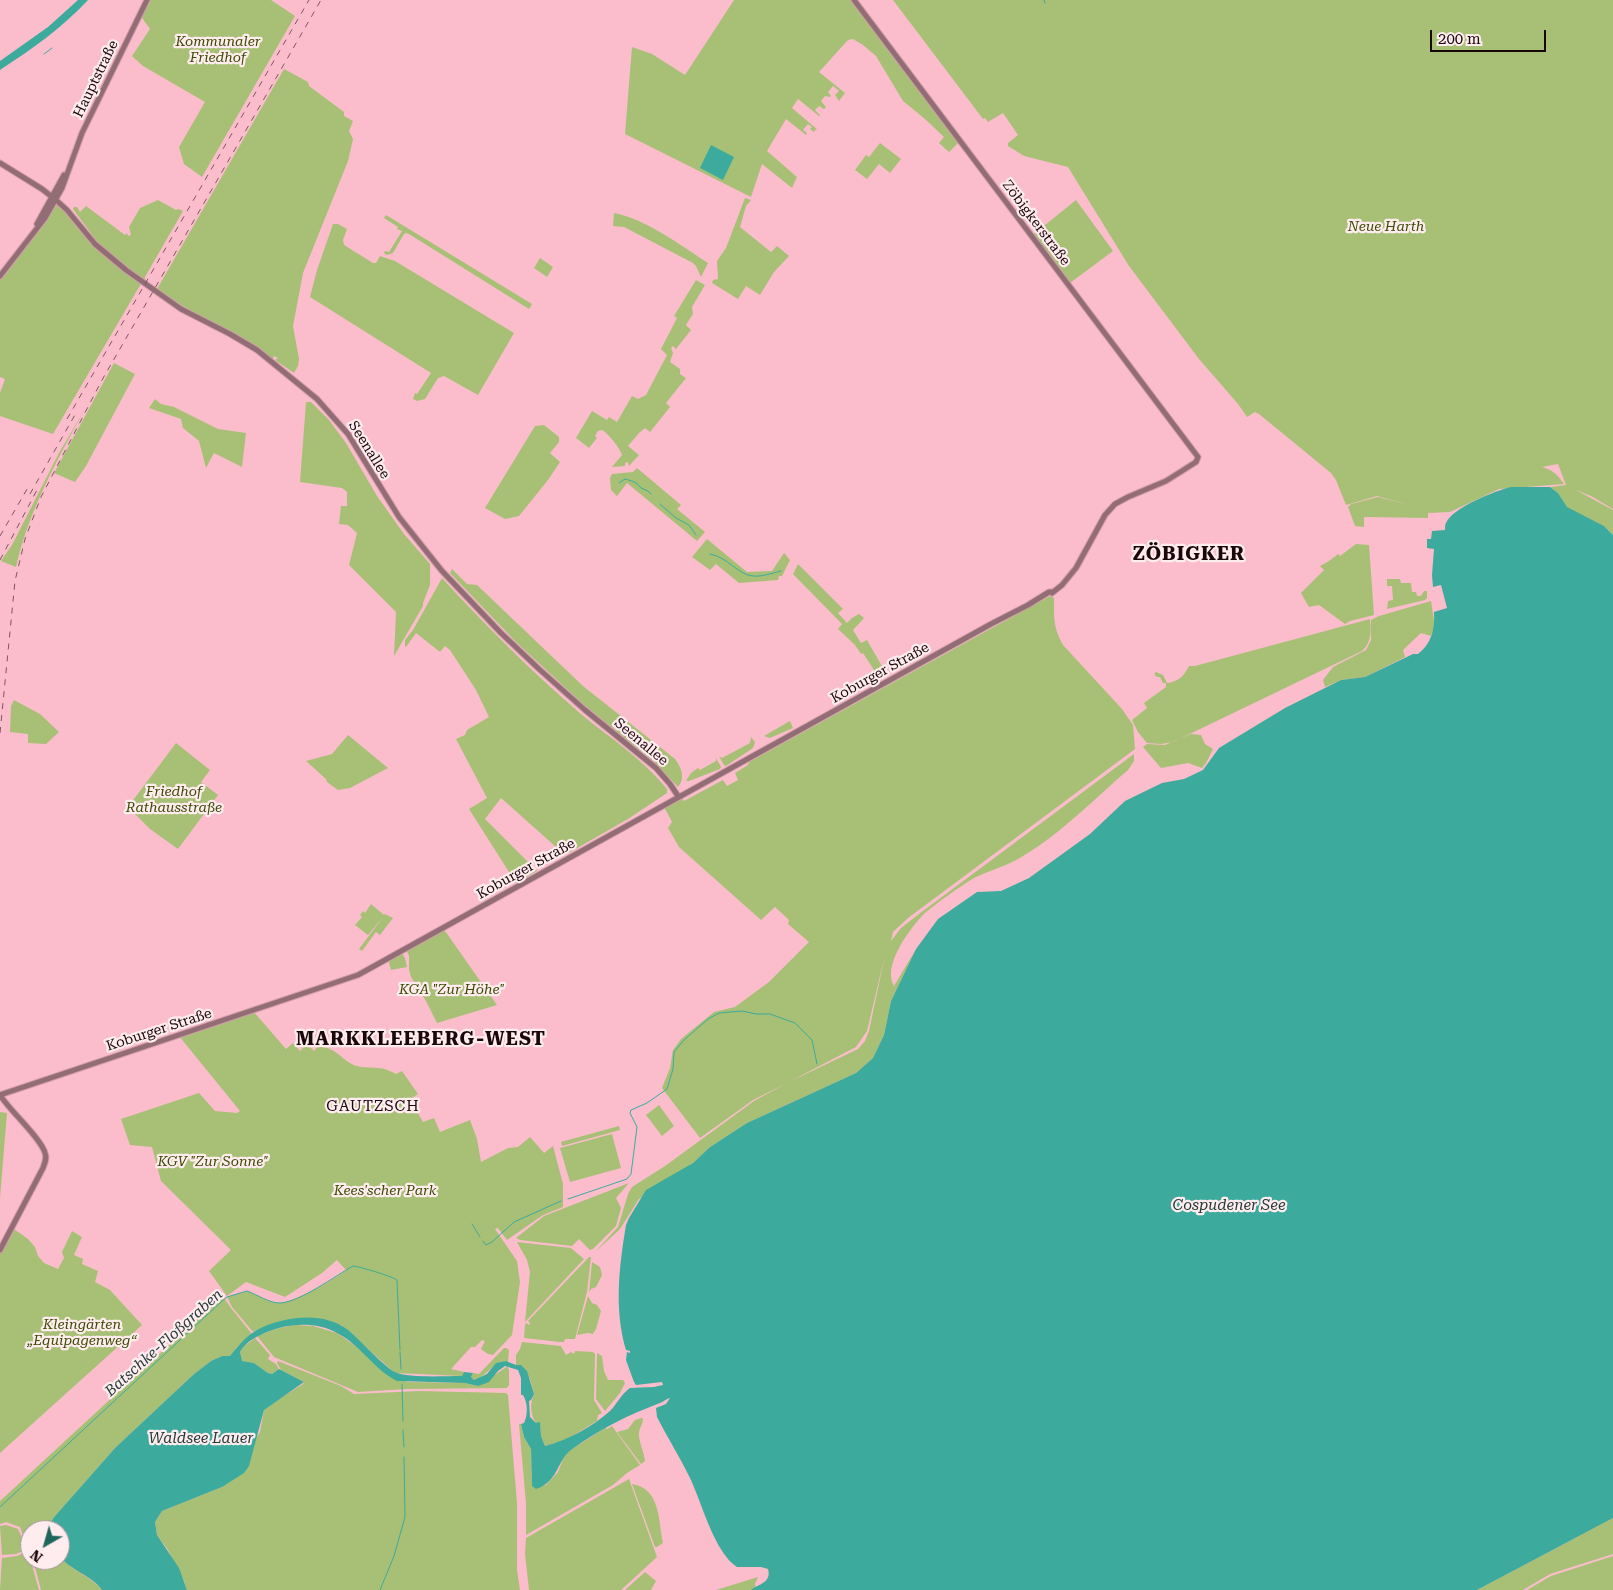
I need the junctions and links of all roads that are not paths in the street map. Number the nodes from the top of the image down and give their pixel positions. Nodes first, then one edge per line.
1 (147, 0) edge
2 (854, 0) edge
3 (0, 163) edge
4 (54, 198) junction
5 (0, 276) edge
6 (1198, 460) joint
7 (678, 796) junction
8 (0, 1095) edge
9 (0, 1250) edge

1 - 4 main road, Hauptstraße
2 - 6 main road, Zöbigkerstraße
3 - 4 main road, Seenallee
4 - 5 main road, Hauptstraße
4 - 7 main road, Seenallee
6 - 7 main road, Koburger Straße
7 - 8 main road, Koburger Straße
8 - 9 main road

